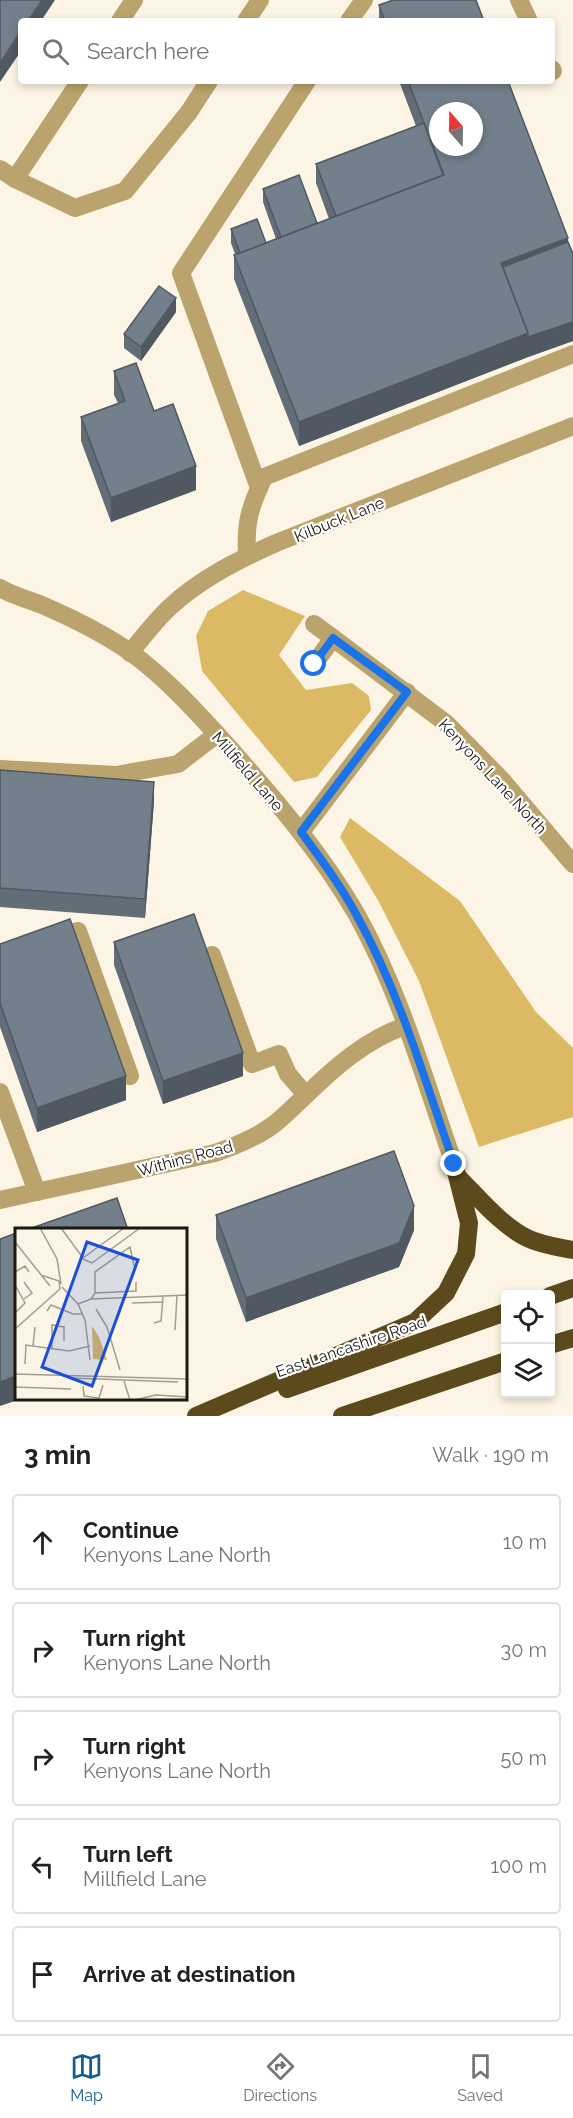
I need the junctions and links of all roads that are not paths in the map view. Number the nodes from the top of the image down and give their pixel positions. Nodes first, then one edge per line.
1 (134, 0) edge
2 (260, 0) edge
3 (364, 0) edge
4 (519, 0) edge
5 (122, 18) edge
6 (248, 18) edge
7 (351, 18) edge
8 (528, 18) edge
9 (78, 84) edge
10 (207, 84) edge
11 (305, 84) edge
12 (8, 174) edge
13 (573, 354) edge
14 (573, 426) edge
15 (259, 488) junction
16 (247, 556) junction
17 (2, 591) edge
18 (314, 624) dead end
19 (333, 638) junction
20 (130, 653) junction
21 (314, 664) dead end
22 (407, 692) junction
23 (217, 734) junction
24 (0, 768) edge
25 (301, 832) junction
26 (573, 864) edge
27 (33, 940) edge
28 (212, 955) dead end
29 (405, 1026) junction
30 (130, 1076) dead end
31 (0, 1092) edge
32 (306, 1095) junction
33 (456, 1171) junction
34 (37, 1192) junction
35 (0, 1200) edge
36 (573, 1250) edge
37 (573, 1288) edge
38 (555, 1294) edge
39 (501, 1314) edge
40 (573, 1338) edge
41 (555, 1344) edge
42 (501, 1363) edge
43 (196, 1416) edge
44 (209, 1416) edge
45 (342, 1416) edge

1 - 5 street
2 - 6 street
3 - 7 street
4 - 8 street
9 - 12 street
10 - 12 street
11 - 15 street
13 - 15 street
14 - 16 street, Kilbuck Lane
15 - 16 street
16 - 20 street, Kilbuck Lane
17 - 20 street, Millfield Lane
18 - 19 street, Kenyons Lane North
19 - 21 street
19 - 22 street, Kenyons Lane North
20 - 23 street, Millfield Lane
22 - 25 street
22 - 26 street, Kenyons Lane North
23 - 24 street
23 - 25 street, Millfield Lane
25 - 29 street, Millfield Lane
27 - 30 street
28 - 32 street
29 - 32 street, Withins Road
29 - 33 street, Millfield Lane
31 - 34 street
32 - 34 street, Withins Road
33 - 36 highway
33 - 43 highway
34 - 35 street, Withins Road
37 - 38 highway
39 - 44 highway, East Lancashire Road
40 - 41 highway
42 - 45 highway

